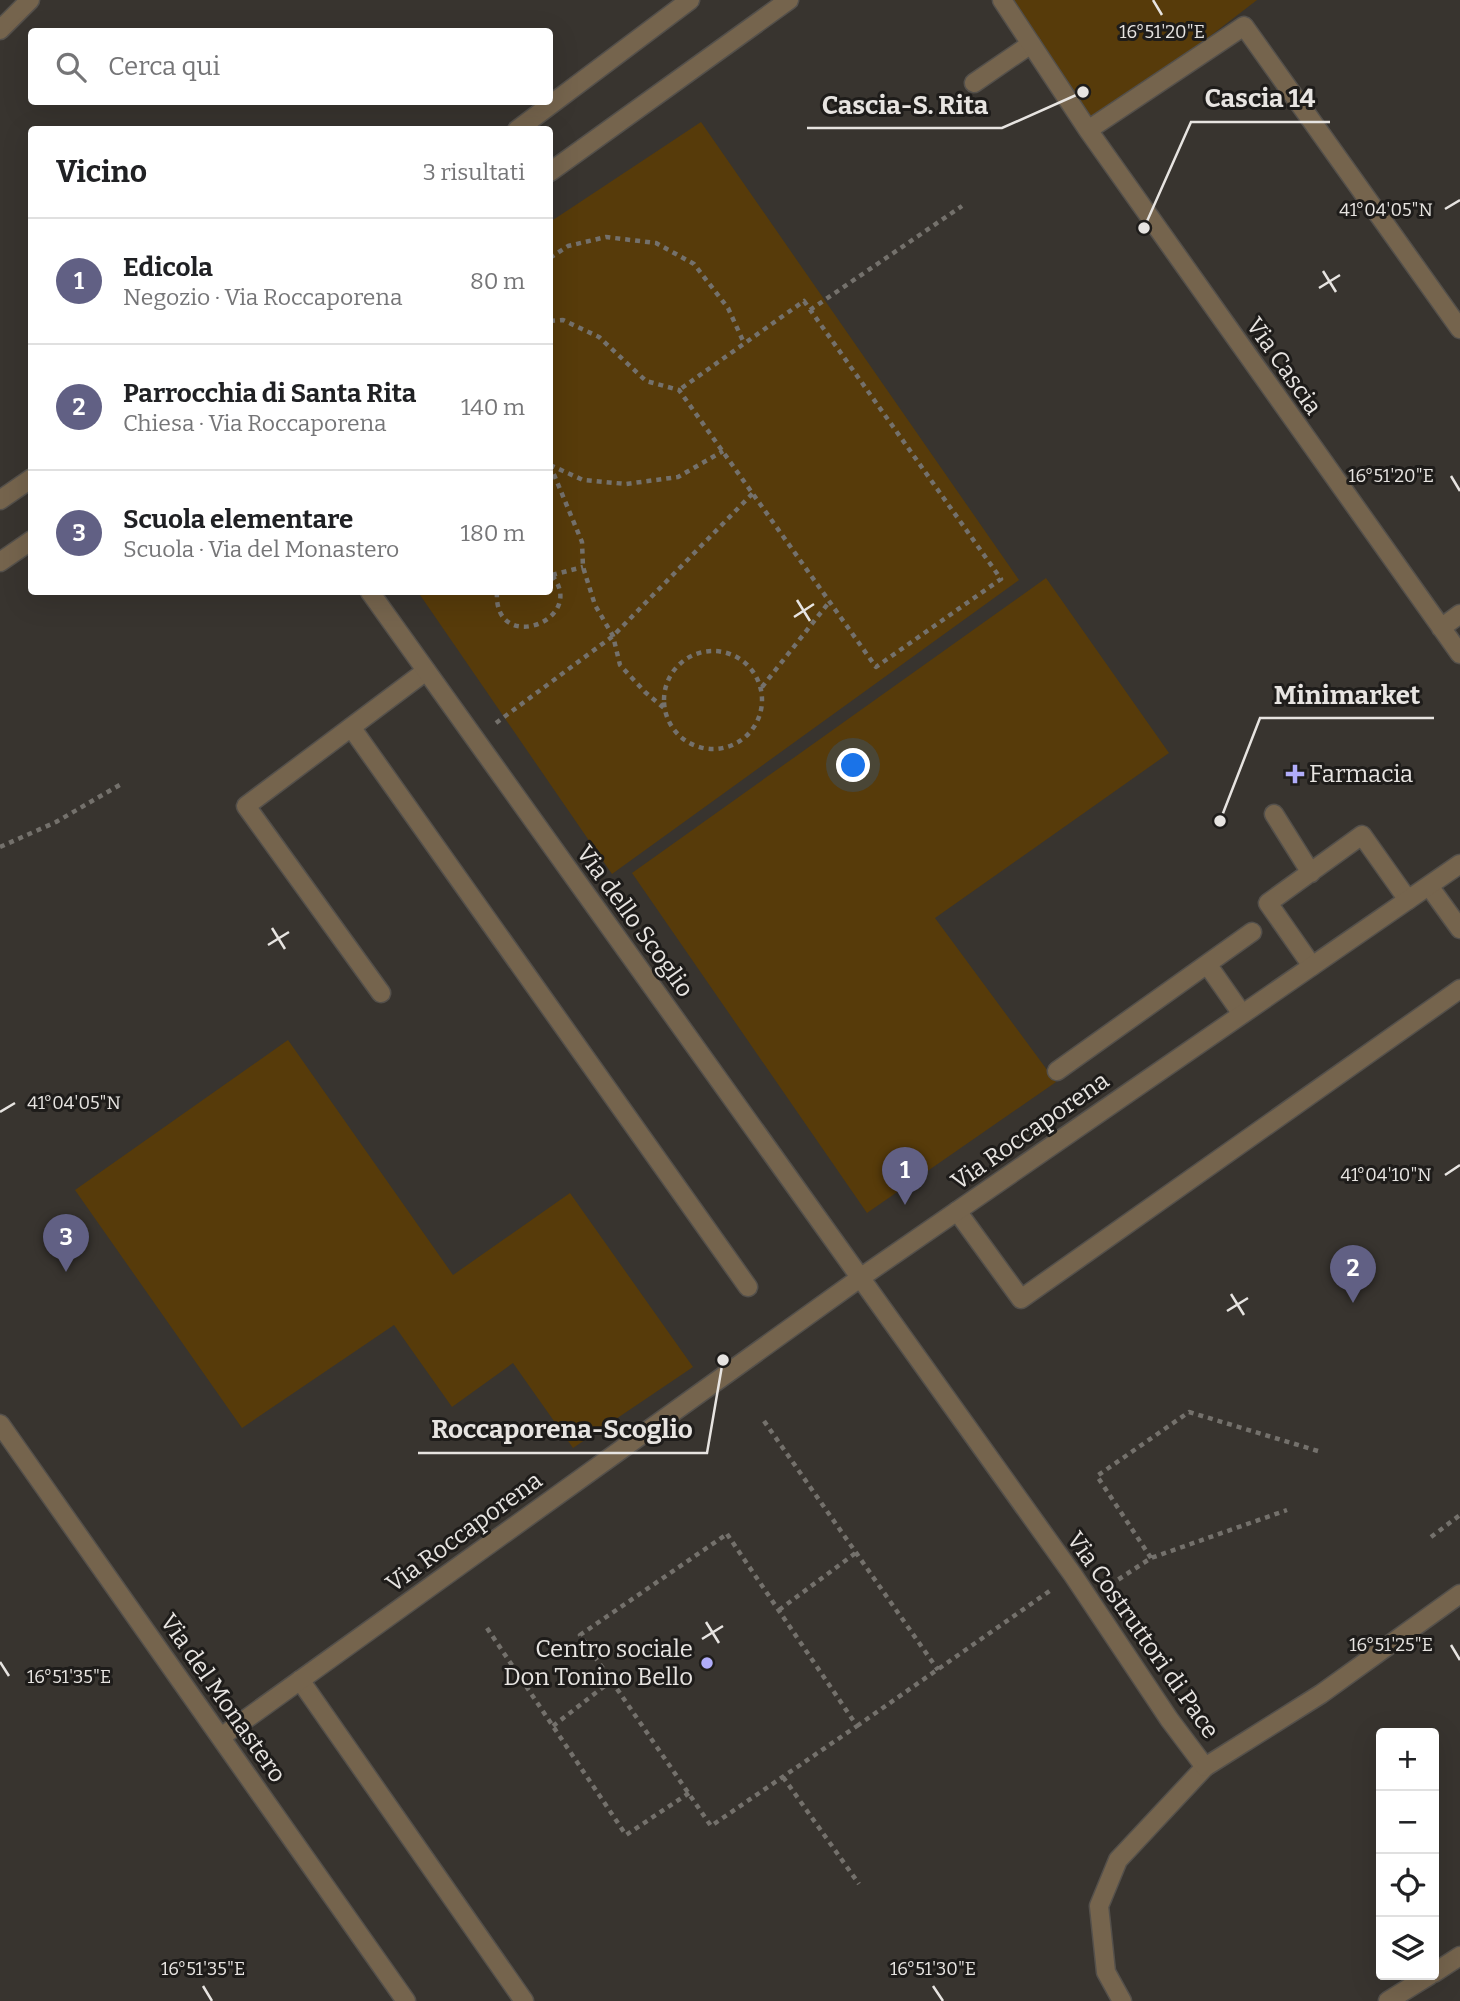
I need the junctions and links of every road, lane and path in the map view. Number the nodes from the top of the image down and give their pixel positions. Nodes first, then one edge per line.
1 (30, 0) edge
2 (690, 0) edge
3 (789, 0) edge
4 (1002, 0) edge
5 (0, 30) edge
6 (1031, 44) junction
7 (974, 83) dead end
8 (553, 103) edge
9 (550, 105) edge
10 (522, 126) edge
11 (1088, 131) junction
12 (553, 170) edge
13 (962, 206) dead end
14 (553, 256) edge
15 (810, 310) junction
16 (553, 321) edge
17 (1460, 328) edge
18 (744, 343) junction
19 (679, 390) junction
20 (723, 451) junction
21 (553, 466) edge
22 (553, 472) edge
23 (28, 481) edge
24 (753, 493) junction
25 (0, 500) edge
26 (28, 543) edge
27 (0, 562) edge
28 (583, 566) junction
29 (553, 574) edge
30 (553, 577) edge
31 (372, 595) edge
32 (497, 595) edge
33 (830, 601) junction
34 (1460, 614) edge
35 (1441, 628) junction
36 (613, 636) junction
37 (1460, 654) edge
38 (426, 671) junction
39 (762, 687) junction
40 (664, 708) junction
41 (505, 717) dead end
42 (351, 727) junction
43 (123, 783) dead end
44 (1274, 814) dead end
45 (0, 847) edge
46 (1460, 864) edge
47 (1311, 873) junction
48 (1429, 886) junction
49 (1408, 900) junction
50 (1460, 929) edge
51 (1252, 932) dead end
52 (1207, 964) junction
53 (1312, 966) junction
54 (1460, 989) edge
55 (381, 993) dead end
56 (1242, 1014) junction
57 (1057, 1071) dead end
58 (957, 1211) junction
59 (860, 1278) junction
60 (748, 1287) dead end
61 (764, 1421) dead end
62 (0, 1424) edge
63 (1318, 1451) dead end
64 (1287, 1510) dead end
65 (1460, 1515) edge
66 (1431, 1537) dead end
67 (857, 1552) junction
68 (1151, 1558) junction
69 (1073, 1575) junction
70 (1460, 1594) edge
71 (1089, 1599) junction
72 (779, 1610) junction
73 (487, 1628) dead end
74 (938, 1670) junction
75 (300, 1680) junction
76 (611, 1681) junction
77 (553, 1726) junction
78 (857, 1726) junction
79 (221, 1737) junction
80 (1205, 1768) junction
81 (783, 1777) junction
82 (689, 1793) junction
83 (859, 1884) dead end
84 (1460, 1956) edge
85 (1439, 1970) edge
86 (1422, 1980) edge
87 (406, 2001) edge
88 (524, 2001) edge
89 (1122, 2001) edge
90 (1388, 2001) edge

1 - 5 street
2 - 8 street
3 - 12 street
4 - 6 street, Via Cascia
6 - 7 street
6 - 11 street, Via Cascia
9 - 10 street
11 - 17 street
11 - 35 street, Via Cascia
13 - 15 path
14 - 18 path
15 - 18 path
15 - 33 path
16 - 19 path
18 - 19 path
19 - 20 path
20 - 21 path
20 - 24 path
22 - 28 path
23 - 25 street
24 - 33 path
24 - 36 path
26 - 27 street
28 - 29 path
28 - 36 path
30 - 32 path
31 - 38 street, Via dello Scoglio
33 - 39 path
34 - 35 street
35 - 37 street, Via Cascia
36 - 40 path
36 - 41 path
38 - 42 street
38 - 59 street, Via dello Scoglio
39 - 40 path
39 - 40 path
42 - 55 street
42 - 60 street
43 - 45 path
44 - 47 street
46 - 48 street, Via Roccaporena
47 - 49 street
47 - 53 street
48 - 49 street, Via Roccaporena
48 - 50 street
49 - 53 street, Via Roccaporena
51 - 52 street
52 - 56 street
52 - 57 street
53 - 56 street, Via Roccaporena
54 - 58 street
56 - 58 street, Via Roccaporena
58 - 59 street, Via Roccaporena
59 - 69 street, Via Costruttori di Pace
59 - 75 street, Via Roccaporena
61 - 67 path
62 - 79 street, Via del Monastero
63 - 68 path
64 - 68 path
65 - 66 path
67 - 72 path
67 - 74 path
68 - 71 path
69 - 71 street, Via Costruttori di Pace
69 - 74 path
70 - 80 street, Via Costruttori di Pace
71 - 80 street, Via Costruttori di Pace
72 - 76 path
72 - 78 path
73 - 77 path
74 - 78 path
75 - 79 street, Via Roccaporena
75 - 88 street
76 - 77 path
76 - 82 path
77 - 82 path
78 - 81 path
79 - 87 street, Via del Monastero
80 - 89 street
81 - 82 path
81 - 83 path
84 - 85 street
86 - 90 street

